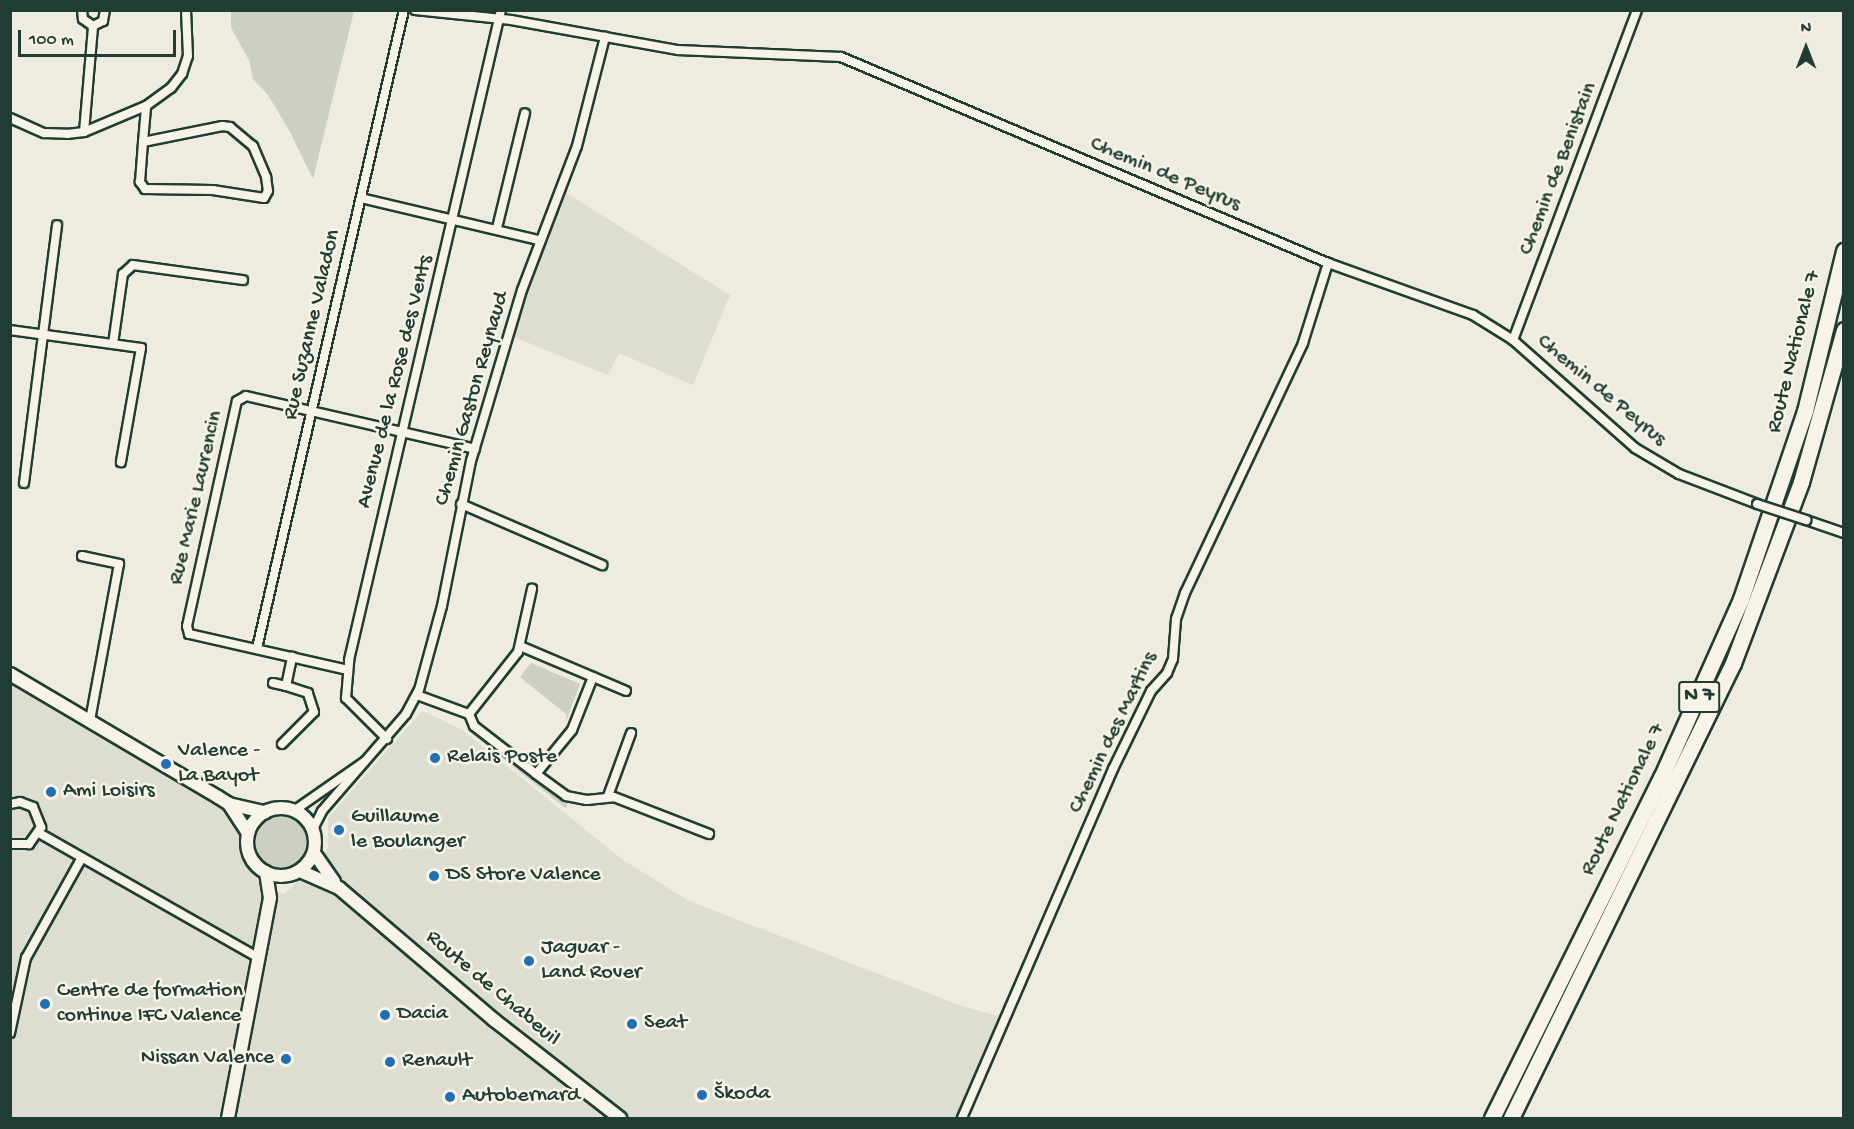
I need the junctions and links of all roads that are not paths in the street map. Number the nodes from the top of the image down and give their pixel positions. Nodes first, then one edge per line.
1 (82, 10) edge
2 (105, 10) edge
3 (186, 10) edge
4 (404, 10) edge
5 (415, 10) edge
6 (1637, 10) edge
7 (500, 15) edge
8 (93, 26) junction
9 (605, 37) junction
10 (146, 106) junction
11 (525, 113) dead end
12 (10, 118) edge
13 (84, 132) junction
14 (143, 142) junction
15 (361, 198) junction
16 (454, 218) junction
17 (57, 225) dead end
18 (497, 228) junction
19 (539, 240) junction
20 (1844, 250) edge
21 (1328, 262) junction
22 (243, 280) dead end
23 (10, 330) edge
24 (1844, 330) edge
25 (43, 335) junction
26 (1513, 340) junction
27 (113, 344) junction
28 (312, 412) junction
29 (402, 433) junction
30 (474, 449) junction
31 (121, 462) dead end
32 (24, 483) dead end
33 (461, 504) junction
34 (1844, 533) edge
35 (82, 556) dead end
36 (602, 565) dead end
37 (532, 589) dead end
38 (520, 646) junction
39 (257, 648) junction
40 (292, 657) junction
41 (348, 670) junction
42 (10, 674) edge
43 (593, 677) junction
44 (273, 683) dead end
45 (286, 686) junction
46 (626, 692) dead end
47 (417, 695) junction
48 (468, 714) junction
49 (90, 720) junction
50 (631, 733) dead end
51 (387, 738) junction
52 (282, 744) dead end
53 (364, 762) junction
54 (536, 774) junction
55 (608, 796) junction
56 (10, 804) edge
57 (229, 804) junction
58 (295, 810) junction
59 (265, 812) junction
60 (313, 829) junction
61 (39, 833) junction
62 (248, 833) junction
63 (709, 834) dead end
64 (10, 844) edge
65 (314, 853) junction
66 (81, 859) junction
67 (300, 871) junction
68 (266, 872) junction
69 (284, 876) junction
70 (339, 888) junction
71 (270, 898) junction
72 (259, 958) junction
73 (10, 1033) edge
74 (228, 1119) edge
75 (620, 1119) edge
76 (962, 1119) edge
77 (1492, 1119) edge
78 (1511, 1119) edge

1 - 8 street
2 - 8 street
3 - 10 street
4 - 15 street, Rue Suzanne Valadon
5 - 7 street, Chemin de Peyrus
6 - 26 street, Chemin de Benistain
7 - 9 street, Chemin de Peyrus
7 - 16 street, Avenue de la Rose des Vents
8 - 13 street
9 - 19 street, Chemin Gaston Reynaud
9 - 21 street, Chemin de Peyrus
10 - 13 street
10 - 14 street
11 - 18 street
12 - 13 street
14 - 14 street
15 - 16 street
15 - 28 street, Rue Suzanne Valadon
16 - 18 street
16 - 29 street, Avenue de la Rose des Vents
17 - 25 street
18 - 19 street
19 - 30 street, Chemin Gaston Reynaud
20 - 77 highway, Route Nationale 7 / N 7
21 - 26 street, Chemin de Peyrus
21 - 76 street, Chemin des Martins
22 - 27 street
23 - 25 street
24 - 78 highway, Route Nationale 7 / N 7
25 - 27 street
25 - 32 street
26 - 34 street, Chemin de Peyrus, bridge
27 - 31 street
28 - 29 street, Rue Marie Laurencin
28 - 39 street, Rue Suzanne Valadon
28 - 39 street, Rue Marie Laurencin
29 - 30 street, Rue Marie Laurencin
29 - 41 street, Avenue de la Rose des Vents
30 - 33 street, Chemin Gaston Reynaud
33 - 36 street
33 - 47 street, Chemin Gaston Reynaud
35 - 49 street
37 - 38 street
38 - 43 street
38 - 48 street
39 - 40 street, Rue Marie Laurencin
40 - 41 street, Rue Marie Laurencin
40 - 45 street
41 - 51 street, Avenue de la Rose des Vents
42 - 49 main road
43 - 46 street
43 - 54 street
44 - 45 street
45 - 52 street
47 - 48 street
47 - 51 street, Chemin Gaston Reynaud
48 - 54 street
49 - 57 main road
50 - 55 street
51 - 53 street, Chemin Gaston Reynaud
53 - 58 street, Chemin Gaston Reynaud
53 - 60 street, Chemin Gaston Reynaud
54 - 55 street
55 - 63 street
56 - 61 street
57 - 59 main road
57 - 62 main road
58 - 59 main road
58 - 60 main road
59 - 62 main road
60 - 65 main road
61 - 64 street
61 - 66 street
62 - 68 main road
65 - 67 main road
65 - 70 main road, Route de Chabeuil
66 - 72 street
66 - 73 street
67 - 69 main road
67 - 70 main road, Route de Chabeuil
68 - 69 main road
68 - 71 main road
69 - 71 main road
70 - 75 main road, Route de Chabeuil
71 - 72 main road
72 - 74 main road

